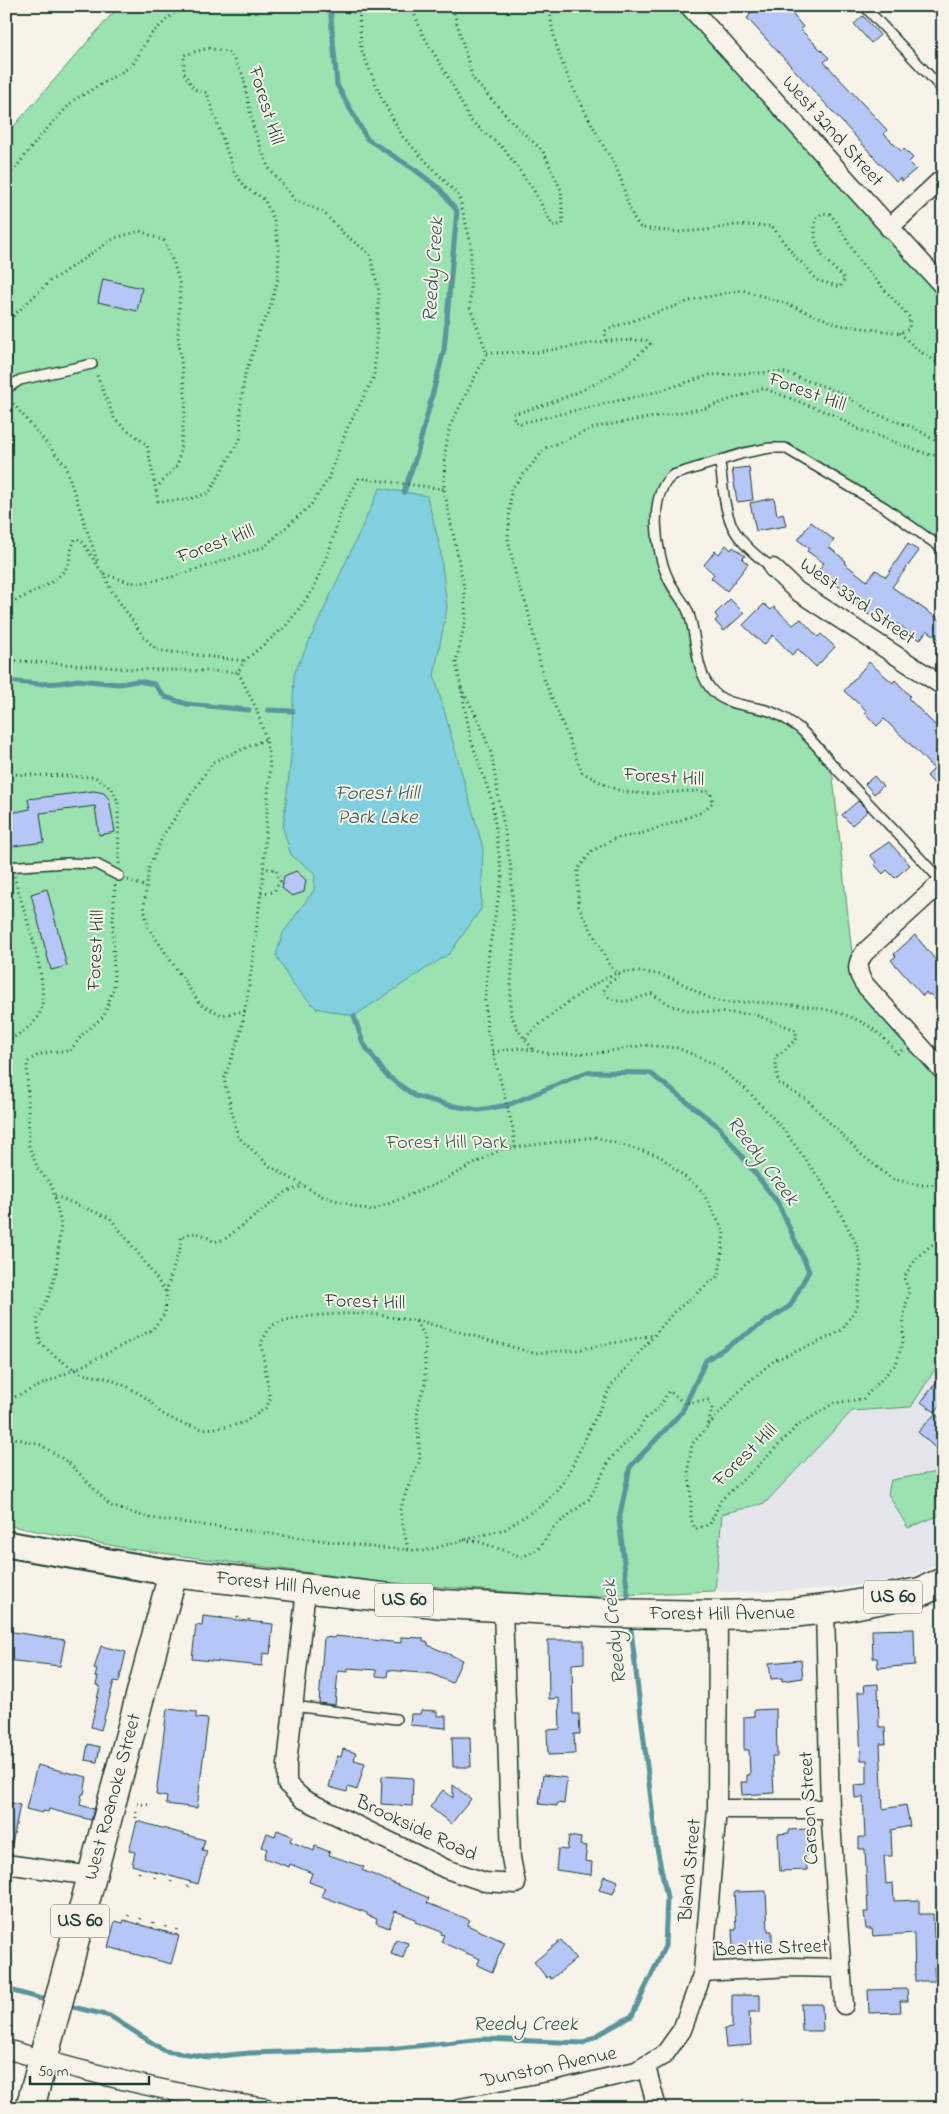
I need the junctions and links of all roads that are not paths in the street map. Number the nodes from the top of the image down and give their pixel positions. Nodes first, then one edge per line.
1 (689, 6) edge
2 (864, 6) edge
3 (943, 90) edge
4 (943, 178) edge
5 (889, 228) junction
6 (943, 286) edge
7 (92, 364) road end
8 (6, 389) edge
9 (720, 460) junction
10 (943, 549) edge
11 (773, 568) joint
12 (943, 686) edge
13 (9, 867) edge
14 (118, 876) road end
15 (942, 882) edge
16 (943, 1071) edge
17 (6, 1544) edge
18 (173, 1573) junction
19 (943, 1582) edge
20 (306, 1589) junction
21 (943, 1601) edge
22 (503, 1608) junction
23 (833, 1608) junction
24 (710, 1615) junction
25 (293, 1706) junction
26 (396, 1719) dead end
27 (830, 1808) junction
28 (717, 1809) junction
29 (6, 1864) edge
30 (92, 1876) junction
31 (840, 1968) junction
32 (703, 1972) junction
33 (844, 2005) dead end
34 (6, 2049) edge
35 (44, 2054) junction
36 (646, 2066) junction
37 (30, 2108) edge
38 (266, 2108) edge
39 (460, 2108) edge
40 (657, 2108) edge

1 - 5 street, West 32nd Street
2 - 3 lane
4 - 5 street
5 - 6 street, West 32nd Street
7 - 8 lane
9 - 10 lane
9 - 11 lane
9 - 15 lane
11 - 12 street, West 33rd Street
13 - 14 lane
15 - 16 street
17 - 18 main road, Forest Hill Avenue
18 - 20 main road, Forest Hill Avenue / US 60
18 - 30 main road, West Roanoke Street / US 60
19 - 23 main road, Forest Hill Avenue / US 60
20 - 22 main road, Forest Hill Avenue / US 60
20 - 25 street, Brookside Road
21 - 23 main road, Forest Hill Avenue / US 60
22 - 24 main road, Forest Hill Avenue / US 60
22 - 25 street, Brookside Road
23 - 24 main road, Forest Hill Avenue / US 60
23 - 27 street, Carson Street
24 - 28 street, Bland Street
25 - 26 lane
27 - 28 street
27 - 31 street, Carson Street
28 - 32 street, Bland Street
29 - 30 street
30 - 35 main road, West Roanoke Street / US 60
31 - 32 street, Beattie Street
31 - 33 street, Carson Street
32 - 36 street, Bland Street
34 - 35 street
35 - 37 main road, West Roanoke Street / US 60
35 - 38 street
36 - 39 street, Dunston Avenue
36 - 40 street

